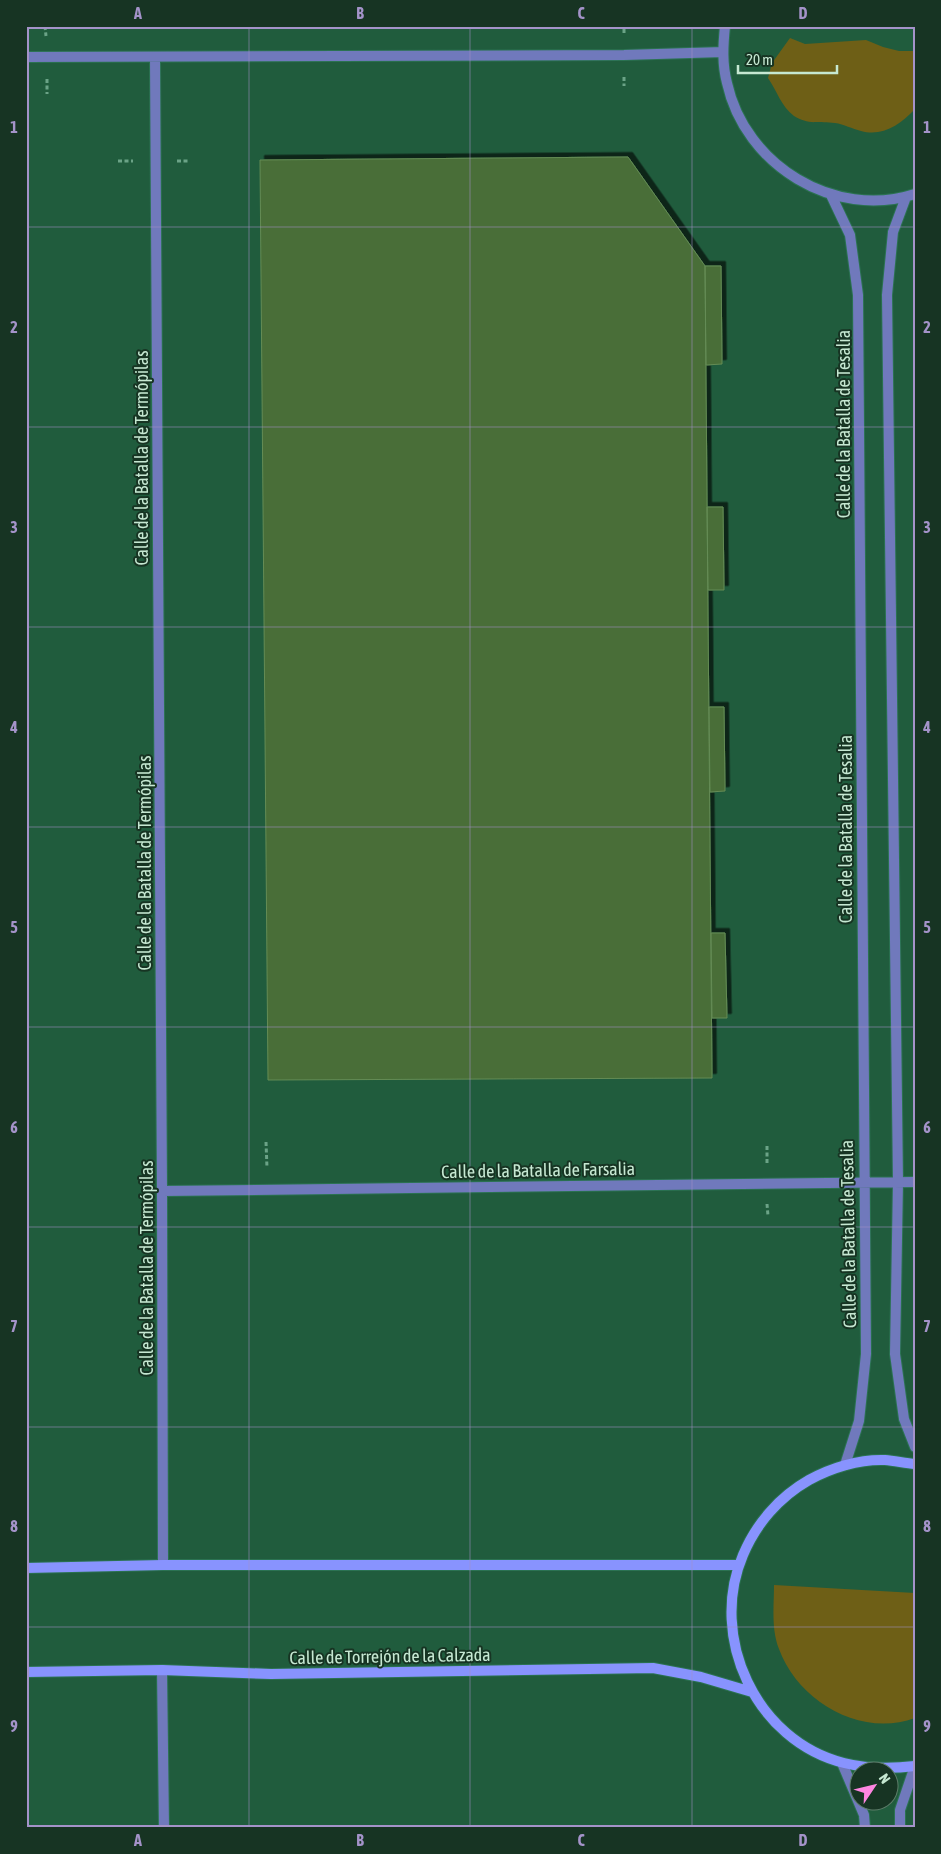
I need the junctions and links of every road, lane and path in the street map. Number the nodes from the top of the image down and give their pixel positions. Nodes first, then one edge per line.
1 (725, 26) edge
2 (723, 52) junction
3 (26, 57) edge
4 (155, 57) junction
5 (831, 195) junction
6 (910, 196) edge
7 (898, 1182) junction
8 (915, 1182) edge
9 (864, 1183) junction
10 (162, 1190) junction
11 (915, 1447) edge
12 (915, 1464) edge
13 (846, 1465) junction
14 (163, 1564) junction
15 (738, 1565) junction
16 (26, 1568) edge
17 (162, 1670) junction
18 (26, 1672) edge
19 (752, 1692) junction
20 (842, 1763) junction
21 (915, 1766) edge
22 (164, 1828) edge
23 (865, 1828) edge
24 (900, 1828) edge

1 - 2 street
2 - 4 street
2 - 5 street
3 - 4 street
4 - 10 street, Calle de la Batalla de Termópilas
5 - 6 street
5 - 9 street, Calle de la Batalla de Tesalia
6 - 7 street
7 - 8 street, Calle de la Batalla de Farsalia
7 - 9 street, Calle de la Batalla de Farsalia
7 - 11 street
9 - 10 street, Calle de la Batalla de Farsalia
9 - 13 street, Calle de la Batalla de Tesalia
10 - 14 street, Calle de la Batalla de Termópilas
12 - 13 main road
13 - 15 main road
14 - 15 main road
14 - 16 main road
15 - 19 main road
17 - 18 main road, Calle de Torrejón de la Calzada
17 - 19 main road, Calle de Torrejón de la Calzada
17 - 22 street
19 - 20 main road
20 - 21 main road
20 - 23 street
21 - 24 street

